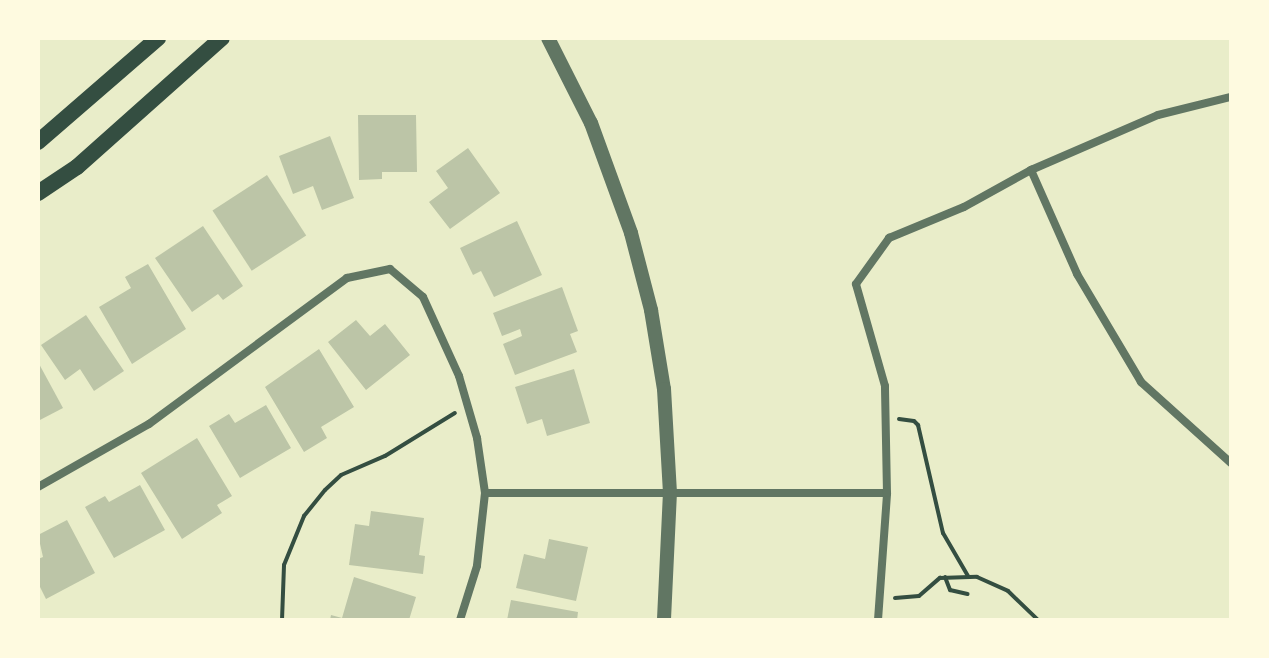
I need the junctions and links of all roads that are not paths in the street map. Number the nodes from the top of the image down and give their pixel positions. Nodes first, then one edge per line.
1 (158, 38) edge
2 (222, 38) edge
3 (548, 38) edge
4 (1231, 97) edge
5 (38, 142) edge
6 (1031, 170) junction
7 (38, 193) edge
8 (1231, 463) edge
9 (38, 487) edge
10 (670, 492) junction
11 (485, 493) junction
12 (887, 493) junction
13 (460, 620) edge
14 (664, 620) edge
15 (878, 620) edge

1 - 5 main road
2 - 7 main road
3 - 10 street
4 - 6 street
6 - 8 street
6 - 12 street
9 - 11 street
10 - 11 street
10 - 12 street
10 - 14 street
11 - 13 street
12 - 15 street

